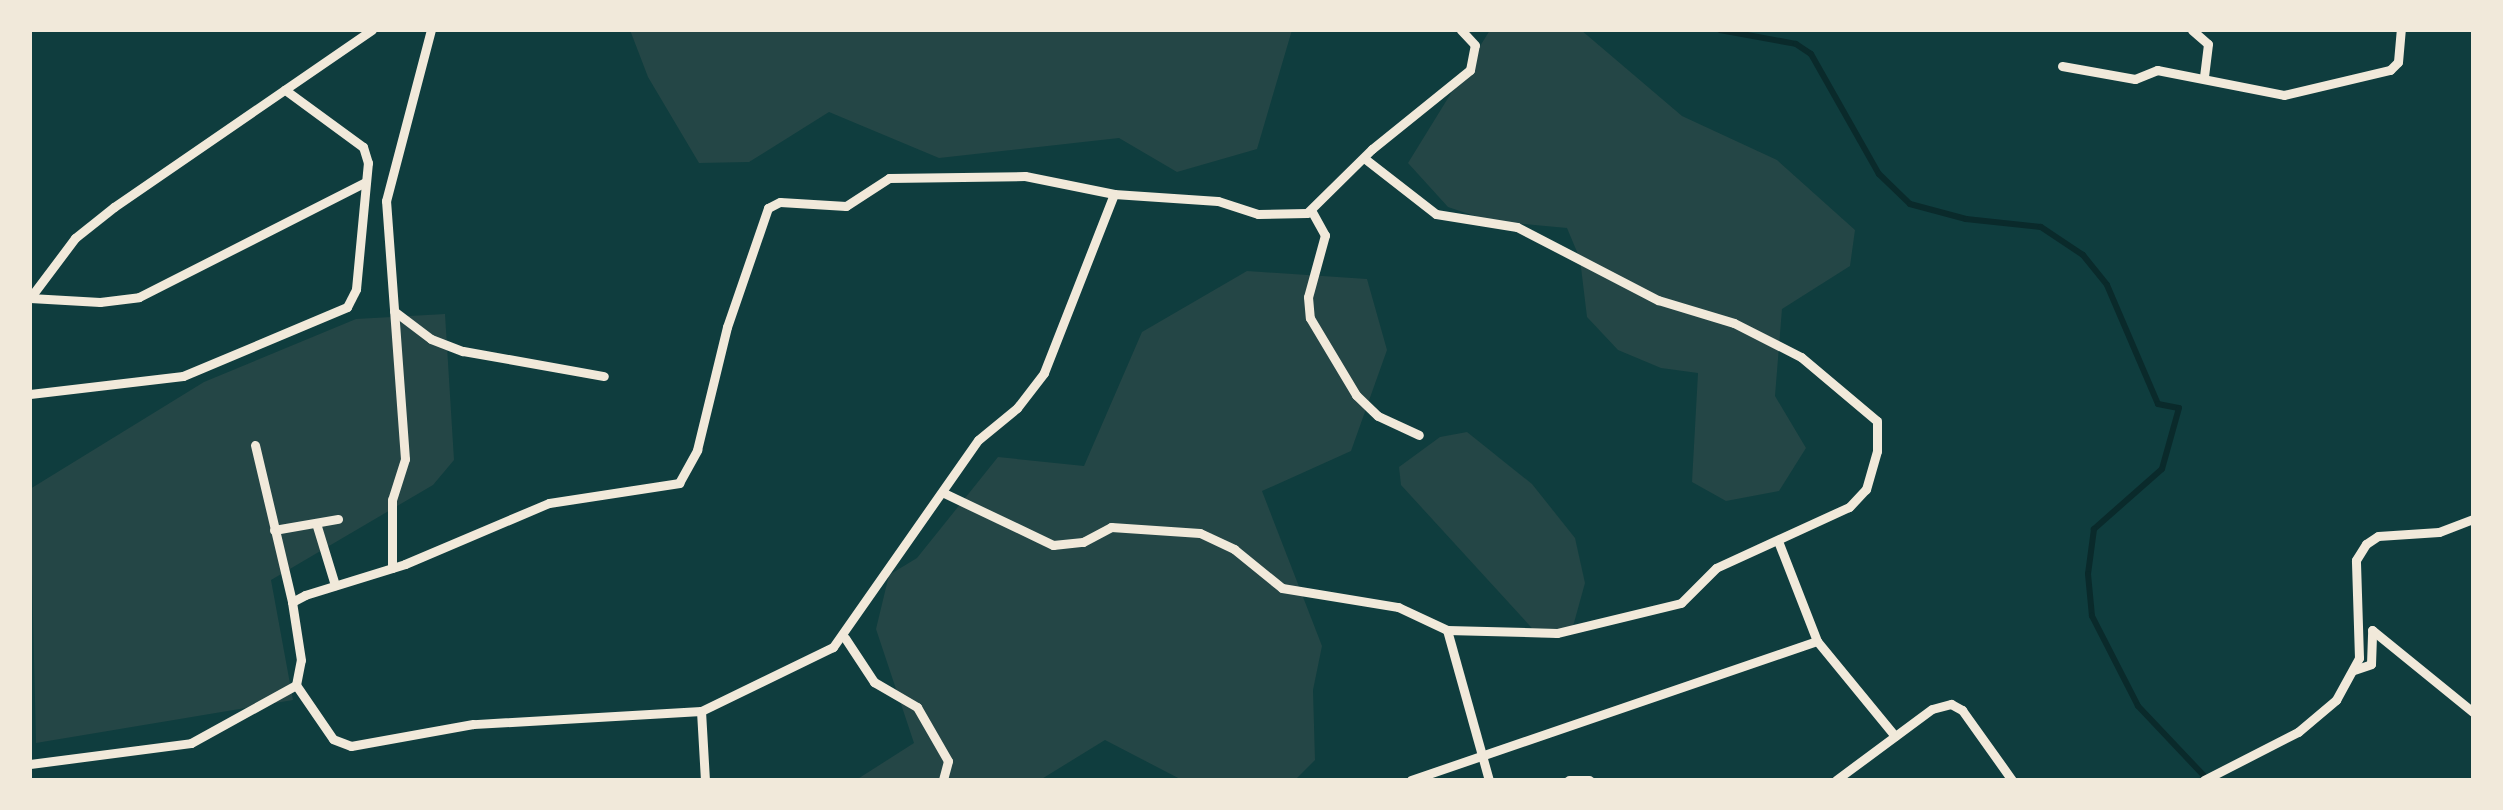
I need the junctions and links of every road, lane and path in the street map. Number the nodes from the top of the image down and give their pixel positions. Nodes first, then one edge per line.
1 (372, 30) edge
2 (431, 30) edge
3 (1461, 30) edge
4 (2192, 30) edge
5 (2401, 30) edge
6 (2062, 66) dead end
7 (2204, 78) junction
8 (285, 90) junction
9 (1364, 158) junction
10 (366, 182) junction
11 (1114, 194) junction
12 (1311, 210) junction
13 (30, 298) edge
14 (394, 311) junction
15 (604, 376) dead end
16 (30, 394) edge
17 (1419, 435) dead end
18 (255, 445) dead end
19 (944, 494) junction
20 (338, 519) dead end
21 (2473, 519) edge
22 (316, 523) junction
23 (274, 530) junction
24 (1778, 541) junction
25 (392, 568) junction
26 (335, 585) junction
27 (292, 602) junction
28 (1446, 630) junction
29 (845, 638) junction
30 (1818, 641) junction
31 (2354, 670) junction
32 (296, 685) junction
33 (700, 712) junction
34 (2473, 712) edge
35 (1895, 736) junction
36 (1480, 756) junction
37 (30, 764) edge
38 (705, 780) edge
39 (942, 780) edge
40 (1411, 780) edge
41 (1489, 780) edge
42 (1569, 780) edge
43 (1589, 780) edge
44 (1836, 780) edge
45 (2012, 780) edge
46 (2204, 780) edge

1 - 8 street
2 - 14 street
3 - 9 street
4 - 7 street
5 - 7 street
6 - 7 street
8 - 10 street
8 - 13 street
9 - 12 street
9 - 24 street
10 - 13 street
10 - 16 street
11 - 12 street
11 - 19 street
11 - 25 street
12 - 17 street
14 - 15 street
14 - 25 street
18 - 23 street
19 - 28 street
19 - 29 street
20 - 22 street
21 - 31 street
22 - 23 street
22 - 26 street
23 - 27 street
24 - 28 street
24 - 30 street
25 - 26 street
26 - 27 street
27 - 32 street
28 - 36 street
29 - 33 street
29 - 39 street
30 - 35 street
30 - 36 street
31 - 34 street
31 - 46 street
32 - 33 street
32 - 37 street
33 - 38 street
35 - 44 street
35 - 45 street
36 - 40 street
36 - 41 street
42 - 43 street

